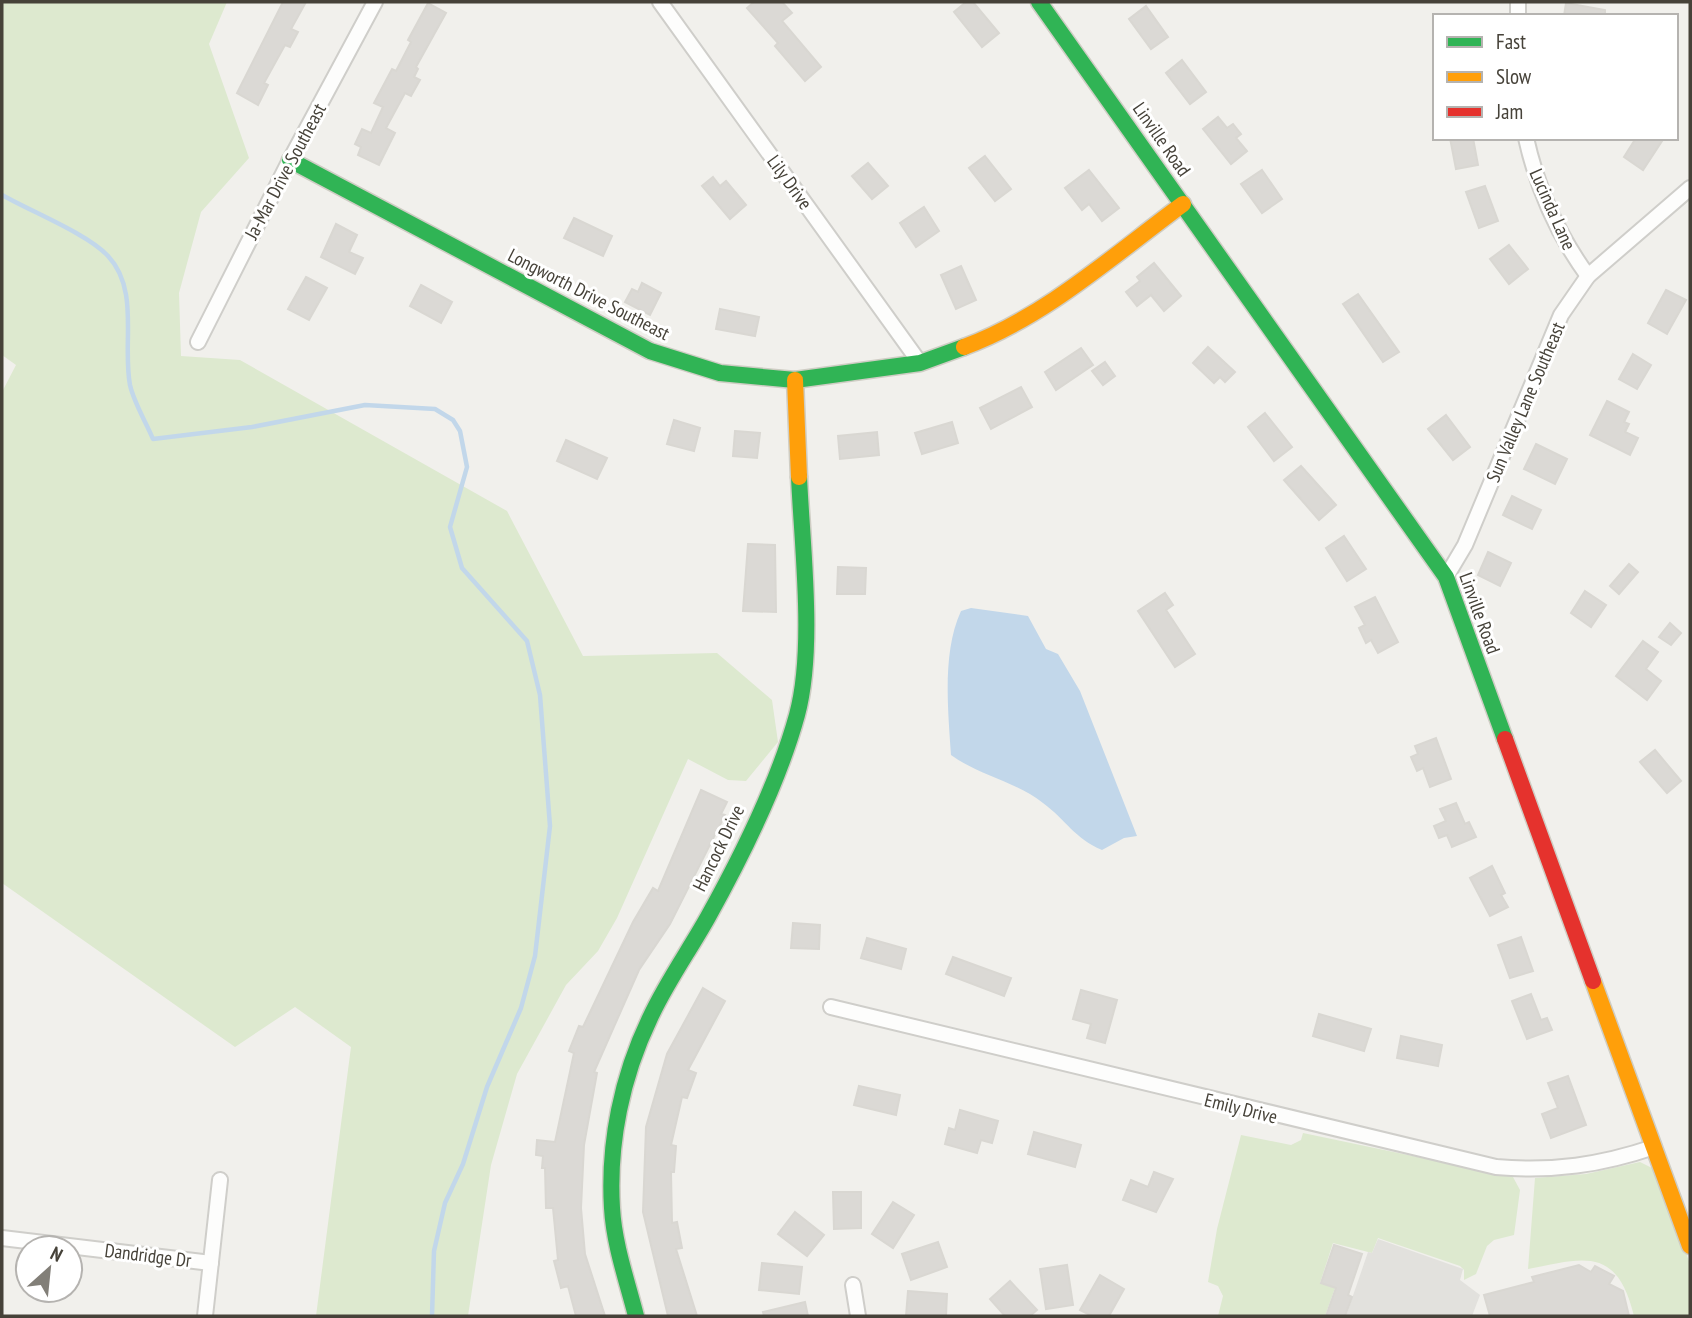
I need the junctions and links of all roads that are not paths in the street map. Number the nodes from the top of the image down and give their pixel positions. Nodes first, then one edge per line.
1 (375, 2) edge
2 (660, 2) edge
3 (1039, 2) edge
4 (1526, 140) edge
5 (290, 160) junction
6 (1690, 188) edge
7 (1183, 204) junction
8 (1588, 276) junction
9 (198, 342) dead end
10 (920, 363) junction
11 (795, 380) junction
12 (1446, 577) junction
13 (831, 1007) dead end
14 (1654, 1147) junction
15 (220, 1180) dead end
16 (2, 1238) edge
17 (1690, 1246) edge
18 (211, 1263) junction
19 (853, 1285) dead end
20 (205, 1316) edge
21 (636, 1316) edge
22 (858, 1316) edge

1 - 5 street, Ja-Mar Drive Southeast
2 - 10 street, Lily Drive
3 - 7 street, Linville Road
4 - 8 street, Lucinda Lane
5 - 9 street, Ja-Mar Drive Southeast
5 - 11 street, Longworth Drive Southeast
6 - 8 street, Sun Valley Lane Southeast
7 - 10 street, Longworth Drive Southeast
7 - 12 street, Linville Road
8 - 12 street, Sun Valley Lane Southeast
10 - 11 street, Longworth Drive Southeast
11 - 21 street, Hancock Drive
12 - 14 street, Linville Road
13 - 14 street, Emily Drive
14 - 17 street, Linville Road
15 - 18 street
16 - 18 street, Dandridge Dr
18 - 20 street
19 - 22 street

